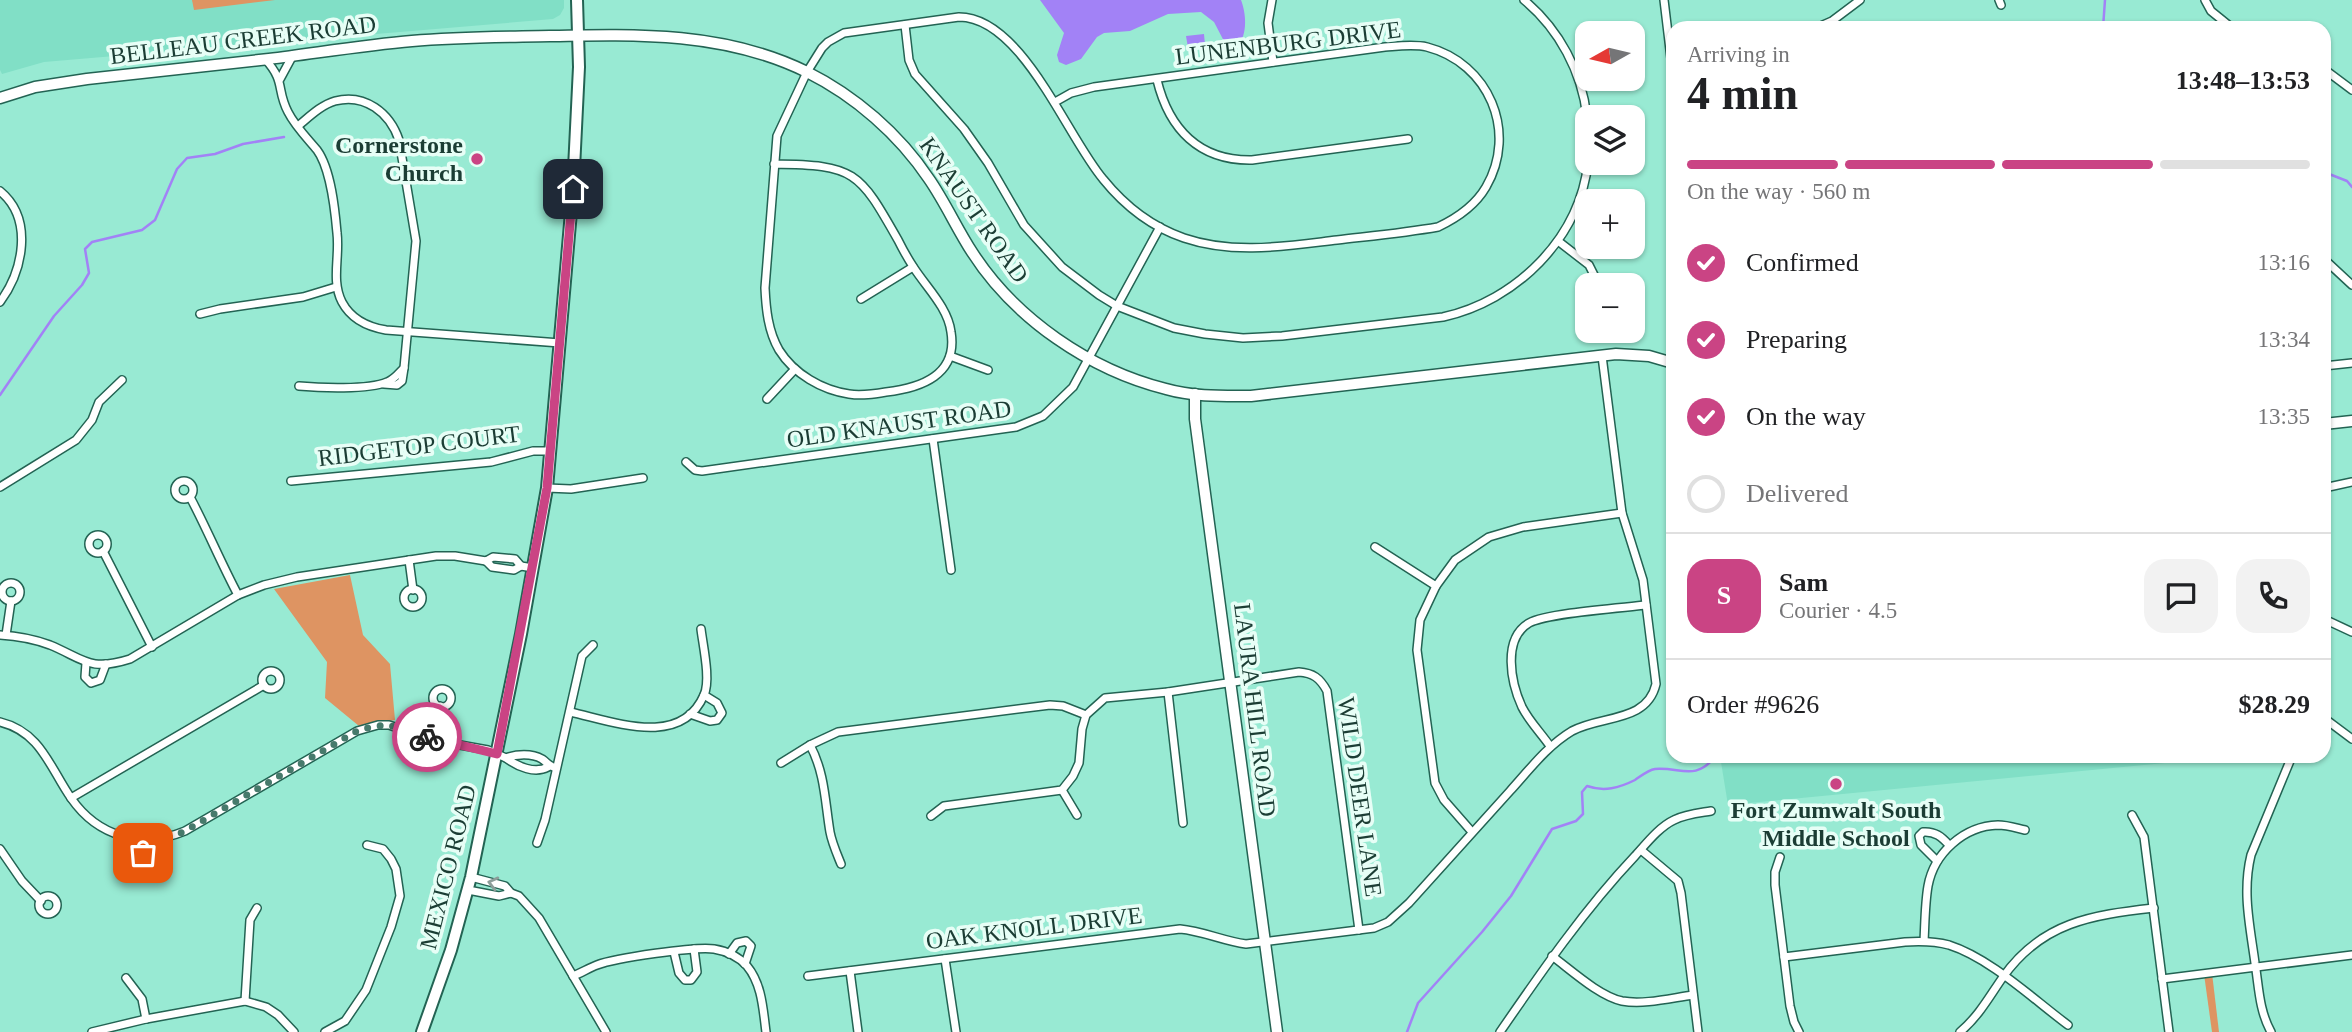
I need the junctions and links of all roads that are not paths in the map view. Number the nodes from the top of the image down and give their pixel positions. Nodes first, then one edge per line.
1 (577, 0) edge
2 (1272, 0) edge
3 (1524, 0) edge
4 (1664, 0) edge
5 (1860, 0) edge
6 (2205, 0) edge
7 (1667, 21) edge
8 (1832, 21) edge
9 (2223, 21) edge
10 (905, 25) junction
11 (578, 35) junction
12 (293, 55) junction
13 (265, 59) junction
14 (1273, 62) junction
15 (807, 72) junction
16 (2331, 74) edge
17 (280, 79) junction
18 (1157, 80) junction
19 (2352, 90) edge
20 (0, 98) edge
21 (1055, 102) junction
22 (1584, 105) edge
23 (298, 126) junction
24 (1408, 139) dead end
25 (774, 164) junction
26 (1585, 175) edge
27 (0, 191) edge
28 (1160, 228) junction
29 (1558, 241) junction
30 (2331, 266) edge
31 (913, 267) junction
32 (1593, 273) edge
33 (2352, 285) edge
34 (337, 287) junction
35 (861, 299) dead end
36 (0, 302) edge
37 (1117, 306) junction
38 (200, 314) dead end
39 (409, 331) junction
40 (560, 344) junction
41 (950, 356) junction
42 (1602, 356) junction
43 (1088, 357) junction
44 (1666, 361) edge
45 (2352, 363) edge
46 (2331, 365) edge
47 (796, 369) junction
48 (988, 370) dead end
49 (122, 380) dead end
50 (299, 386) dead end
51 (1195, 394) junction
52 (767, 399) dead end
53 (2352, 421) edge
54 (2331, 423) edge
55 (933, 439) junction
56 (551, 451) junction
57 (686, 462) dead end
58 (643, 478) dead end
59 (291, 481) dead end
60 (2352, 482) edge
61 (2331, 486) edge
62 (0, 487) edge
63 (547, 488) junction
64 (190, 497) dead end
65 (1622, 513) junction
66 (1375, 547) dead end
67 (103, 551) dead end
68 (409, 560) junction
69 (533, 568) junction
70 (950, 570) dead end
71 (1436, 586) junction
72 (413, 590) dead end
73 (238, 595) junction
74 (11, 601) dead end
75 (1646, 605) junction
76 (2331, 623) edge
77 (701, 629) dead end
78 (2352, 632) edge
79 (3, 635) edge
80 (593, 645) dead end
81 (152, 646) junction
82 (86, 663) junction
83 (106, 664) junction
84 (1230, 682) junction
85 (264, 685) dead end
86 (1168, 692) junction
87 (704, 695) junction
88 (440, 706) dead end
89 (570, 712) junction
90 (690, 714) junction
91 (1086, 715) junction
92 (0, 722) edge
93 (2331, 723) edge
94 (2352, 739) edge
95 (432, 740) junction
96 (810, 745) junction
97 (1550, 746) junction
98 (501, 756) junction
99 (781, 763) dead end
100 (2289, 763) edge
101 (552, 767) junction
102 (1062, 790) junction
103 (71, 798) junction
104 (1711, 811) dead end
105 (1077, 815) dead end
106 (2132, 815) dead end
107 (932, 816) dead end
108 (1184, 822) dead end
109 (2025, 830) dead end
110 (1472, 832) junction
111 (127, 839) junction
112 (144, 841) junction
113 (537, 843) dead end
114 (367, 845) dead end
115 (1949, 845) junction
116 (0, 849) edge
117 (1641, 850) junction
118 (1780, 857) dead end
119 (1937, 861) junction
120 (841, 864) dead end
121 (471, 877) junction
122 (468, 890) junction
123 (511, 893) junction
124 (41, 901) dead end
125 (257, 908) dead end
126 (2154, 908) junction
127 (1359, 930) junction
128 (1924, 941) junction
129 (1264, 942) junction
130 (694, 949) junction
131 (674, 952) junction
132 (729, 954) junction
133 (2352, 955) edge
134 (1552, 956) junction
135 (1784, 957) junction
136 (945, 959) junction
137 (745, 964) junction
138 (2256, 968) junction
139 (850, 971) junction
140 (573, 976) junction
141 (808, 976) dead end
142 (2003, 976) junction
143 (126, 978) dead end
144 (2162, 979) junction
145 (1693, 995) junction
146 (245, 1001) junction
147 (146, 1019) junction
148 (2068, 1025) dead end
149 (92, 1032) edge
150 (294, 1032) edge
151 (326, 1032) edge
152 (422, 1032) edge
153 (606, 1032) edge
154 (766, 1032) edge
155 (858, 1032) edge
156 (956, 1032) edge
157 (1277, 1032) edge
158 (1500, 1032) edge
159 (1698, 1032) edge
160 (1799, 1032) edge
161 (1960, 1032) edge
162 (2169, 1032) edge
163 (2271, 1032) edge

1 - 11 main road, MEXICO ROAD
2 - 14 street
3 - 22 street
4 - 7 street
5 - 8 street
6 - 9 street
10 - 15 street, LUNENBURG DRIVE
10 - 21 street, LUNENBURG DRIVE
10 - 37 street
11 - 12 main road, BELLEAU CREEK ROAD
11 - 15 main road, KNAUST ROAD
11 - 40 main road, MEXICO ROAD
12 - 13 main road, BELLEAU CREEK ROAD
12 - 17 street
13 - 17 street
13 - 20 main road, BELLEAU CREEK ROAD
14 - 18 street, LUNENBURG DRIVE
14 - 28 street, LUNENBURG DRIVE
15 - 25 street, LUNENBURG DRIVE
15 - 43 main road, KNAUST ROAD
16 - 19 street
17 - 23 street
18 - 21 street, LUNENBURG DRIVE
18 - 24 street
21 - 28 street, LUNENBURG DRIVE
23 - 34 street
23 - 39 street
25 - 31 street
25 - 47 street, LUNENBURG DRIVE
26 - 29 street
27 - 36 street
28 - 37 street, OLD KNAUST ROAD
29 - 32 street
29 - 37 street
30 - 33 street
31 - 35 street
31 - 41 street
34 - 38 street
34 - 39 street
37 - 43 street, OLD KNAUST ROAD
39 - 40 street
39 - 50 street
40 - 56 main road, MEXICO ROAD
41 - 47 street
41 - 48 street
42 - 44 main road, KNAUST ROAD
42 - 51 main road, KNAUST ROAD
42 - 65 street, OAK KNOLL DRIVE
43 - 51 main road, KNAUST ROAD
43 - 55 street, OLD KNAUST ROAD
45 - 46 street
47 - 52 street
49 - 62 street
51 - 84 main road, LAURA HILL ROAD
53 - 54 main road
55 - 57 street, OLD KNAUST ROAD
55 - 70 street
56 - 59 street, RIDGETOP COURT
56 - 63 main road, MEXICO ROAD
58 - 63 street
60 - 61 street
63 - 69 main road, MEXICO ROAD
64 - 73 street
65 - 71 street
65 - 75 street, OAK KNOLL DRIVE
66 - 71 street
67 - 81 street
68 - 69 street
68 - 72 street
68 - 73 street
69 - 98 main road, MEXICO ROAD
71 - 110 street
73 - 81 street
74 - 79 street
75 - 97 street, OAK KNOLL DRIVE
75 - 97 street
76 - 78 street
77 - 87 street
79 - 82 street
80 - 89 street
81 - 83 street
82 - 83 street
82 - 83 street
84 - 86 street
84 - 127 street, WILD DEER LANE
84 - 129 main road, LAURA HILL ROAD
85 - 103 street
86 - 91 street
86 - 108 street
87 - 90 street
87 - 90 street
88 - 95 street
89 - 90 street
89 - 101 street
91 - 96 street
91 - 102 street
92 - 103 street
93 - 94 street
95 - 98 street
95 - 112 street
96 - 99 street
96 - 120 street
97 - 110 street, OAK KNOLL DRIVE
98 - 101 street
98 - 121 main road, MEXICO ROAD
100 - 138 street
101 - 113 street
102 - 105 street
102 - 107 street
103 - 111 street
104 - 117 street
106 - 126 street
109 - 115 street
110 - 127 street, OAK KNOLL DRIVE
111 - 112 street
111 - 112 street
114 - 151 street
115 - 119 street
115 - 119 street
116 - 124 street
117 - 134 street
117 - 145 street
118 - 135 street
119 - 128 street
121 - 122 main road, MEXICO ROAD
123 -> 121 street
122 - 123 street
122 - 152 main road, MEXICO ROAD
123 - 140 street
125 - 146 street
126 - 142 street
126 - 144 street
127 - 129 street, OAK KNOLL DRIVE
128 - 135 street
128 - 142 street
129 - 136 street, OAK KNOLL DRIVE
129 - 157 main road, LAURA HILL ROAD
130 - 131 street
130 - 131 street
130 - 132 street
131 - 140 street
132 - 137 street
132 - 137 street
133 - 138 street
134 - 145 street
134 - 158 street
135 - 160 street
136 - 139 street, OAK KNOLL DRIVE
136 - 156 street
137 - 154 street
138 - 144 street
138 - 163 street
139 - 141 street, OAK KNOLL DRIVE
139 - 155 street
140 - 153 street
142 - 148 street
142 - 161 street
143 - 147 street
144 - 162 street
145 - 159 street
146 - 147 street
146 - 150 street
147 - 149 street

